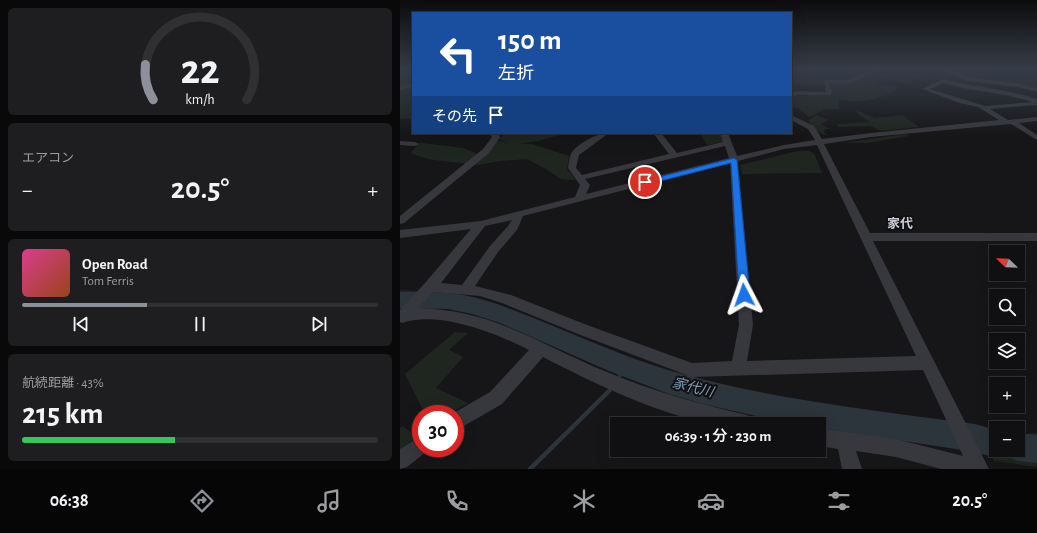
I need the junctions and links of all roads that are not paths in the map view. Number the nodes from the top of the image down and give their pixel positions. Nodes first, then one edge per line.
1 (829, 91) edge
2 (931, 91) edge
3 (1000, 91) edge
4 (1008, 92) junction
5 (792, 95) edge
6 (976, 95) dead end
7 (968, 96) dead end
8 (952, 97) junction
9 (1037, 102) edge
10 (984, 108) junction
11 (792, 118) edge
12 (1037, 118) edge
13 (1010, 121) junction
14 (494, 134) edge
15 (604, 134) edge
16 (658, 134) edge
17 (724, 134) edge
18 (1037, 138) edge
19 (819, 141) junction
20 (400, 143) edge
21 (727, 143) junction
22 (415, 144) dead end
23 (675, 156) junction
24 (734, 160) junction
25 (580, 178) junction
26 (579, 199) junction
27 (519, 215) junction
28 (400, 221) edge
29 (481, 224) junction
30 (400, 234) edge
31 (864, 237) junction
32 (1037, 237) edge
33 (466, 289) junction
34 (428, 290) junction
35 (406, 313) edge
36 (540, 349) junction
37 (927, 363) junction
38 (738, 369) junction
39 (464, 417) edge
40 (712, 417) edge
41 (826, 437) edge
42 (847, 441) junction
43 (412, 451) edge
44 (400, 460) edge
45 (977, 466) edge
46 (852, 469) edge

1 - 5 street
2 - 8 street
3 - 4 street
4 - 6 street
4 - 9 street
7 - 8 street
8 - 10 street
9 - 10 street
10 - 13 street
11 - 19 street
12 - 13 street
13 - 18 street
13 - 19 street
14 - 28 street
15 - 25 street
16 - 23 street
17 - 21 street
19 - 24 street
19 - 31 street
20 - 22 street
21 - 23 street
21 - 24 street
23 - 25 street
24 - 26 street
24 - 38 street
25 - 26 street
26 - 27 street
27 - 29 street
27 - 33 street
29 - 30 street
29 - 34 street
31 - 32 street
31 - 37 street
33 - 34 street
33 - 38 street
34 - 35 street
35 - 36 street
36 - 39 street
36 - 40 street
37 - 38 street
37 - 45 street
41 - 42 street
42 - 45 street
42 - 46 street
43 - 44 street

